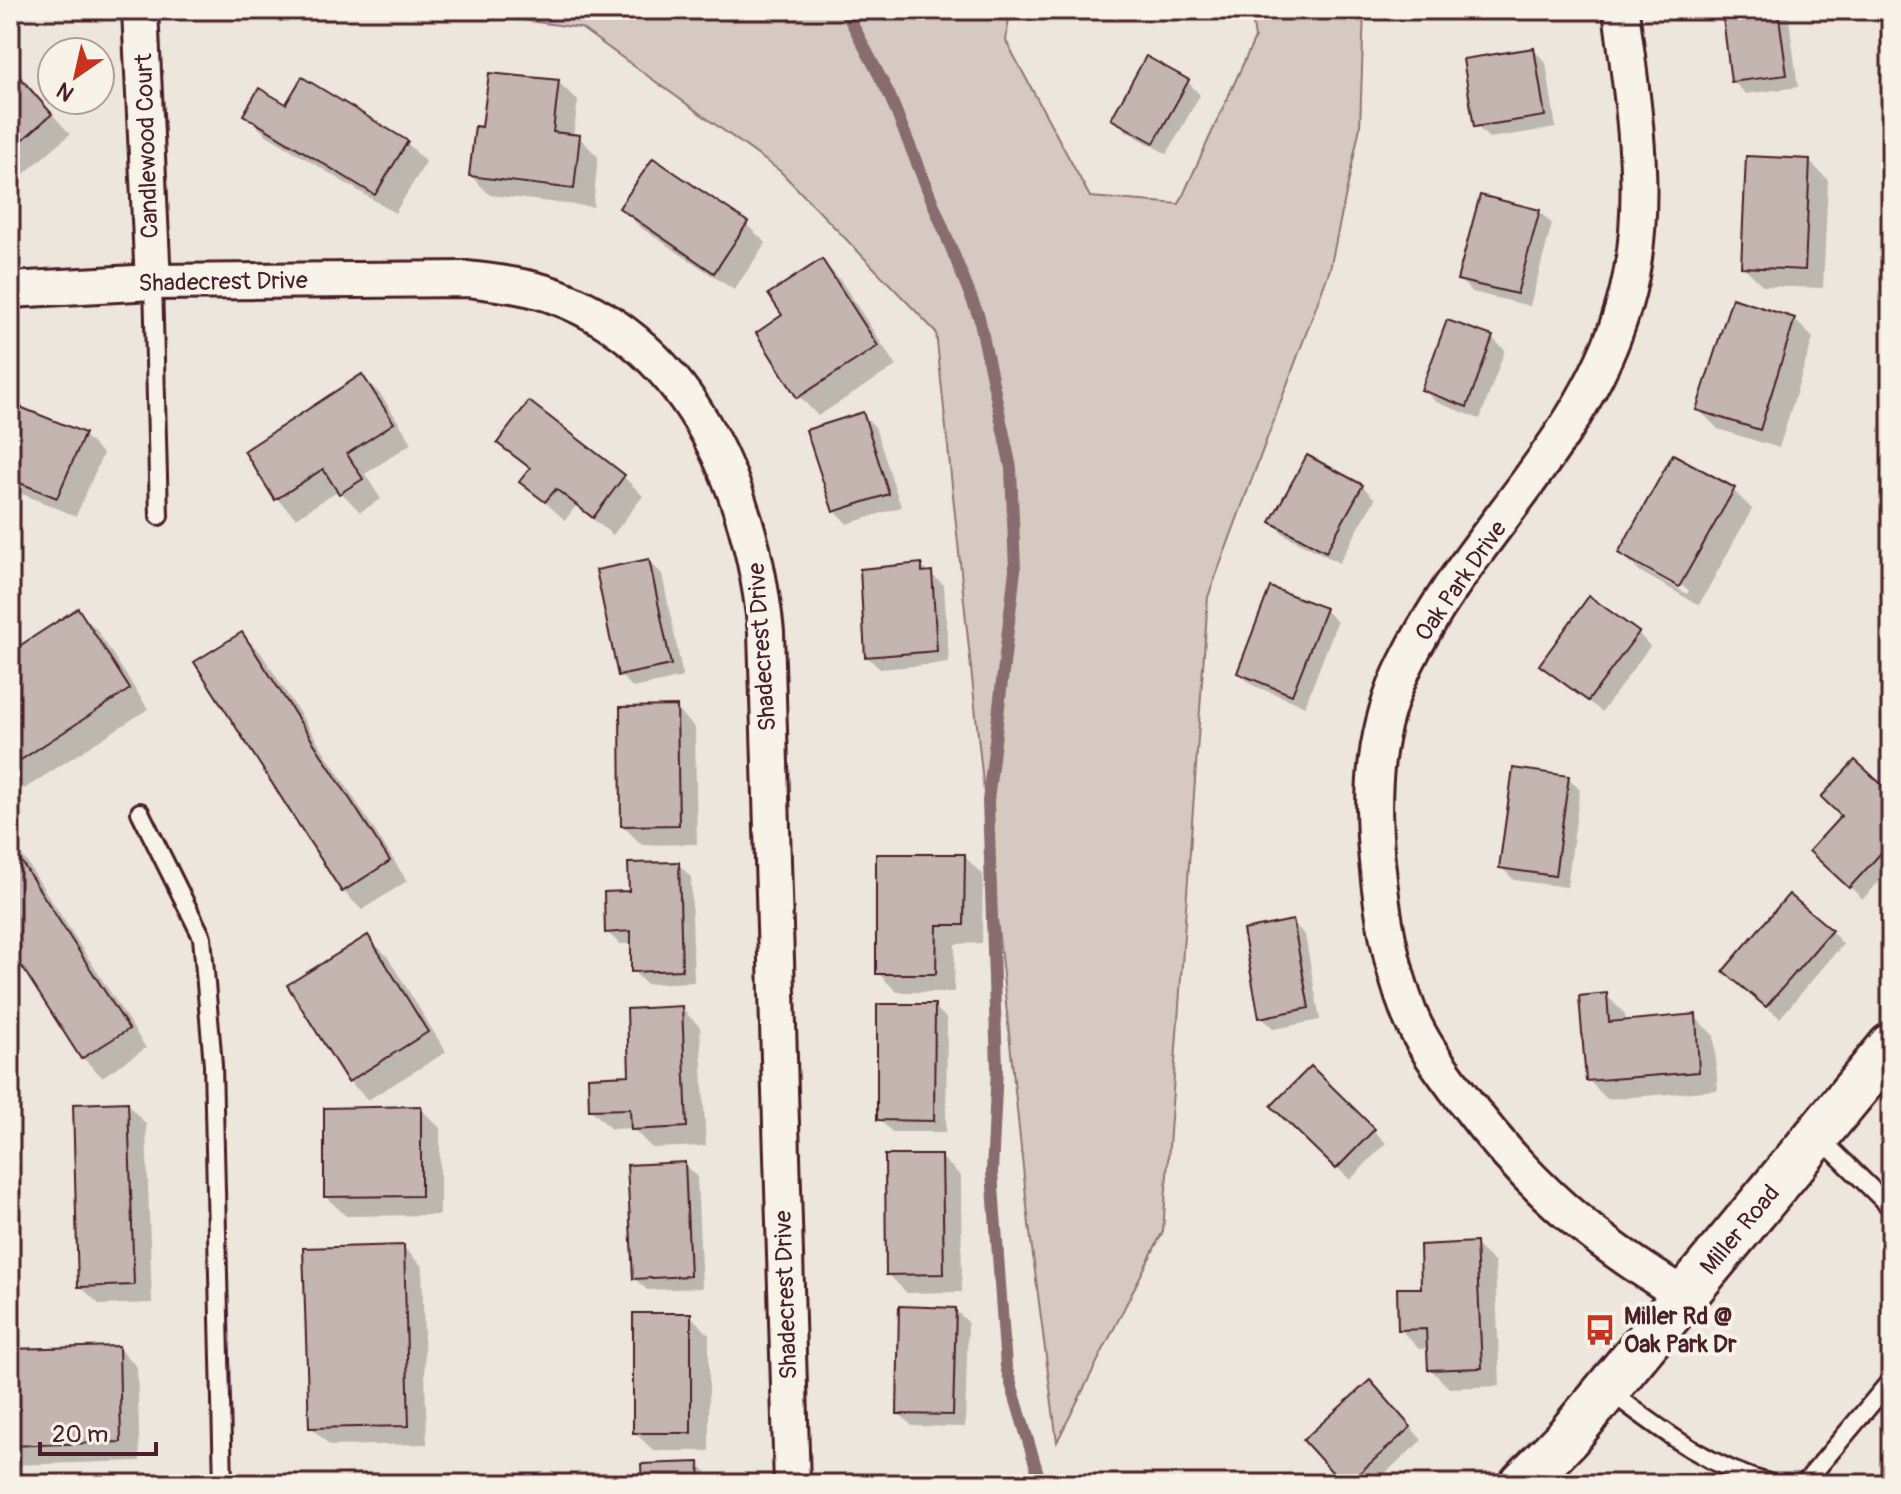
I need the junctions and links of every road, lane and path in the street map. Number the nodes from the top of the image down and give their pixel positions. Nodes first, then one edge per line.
1 (140, 10) edge
2 (1621, 10) edge
3 (153, 282) junction
4 (10, 290) edge
5 (159, 516) dead end
6 (140, 812) dead end
7 (1891, 1046) edge
8 (1817, 1136) junction
9 (1891, 1208) edge
10 (1685, 1296) junction
11 (1891, 1380) edge
12 (1607, 1389) junction
13 (223, 1484) edge
14 (792, 1484) edge
15 (1522, 1484) edge
16 (1772, 1484) edge
17 (1804, 1484) edge

1 - 3 street, Candlewood Court
2 - 10 street, Oak Park Drive
3 - 4 street, Shadecrest Drive
3 - 5 lane
3 - 14 street, Shadecrest Drive
6 - 13 lane
7 - 8 street, Miller Road
8 - 9 lane
8 - 10 street, Miller Road
10 - 12 street, Miller Road
11 - 17 lane
12 - 15 street, Miller Road
12 - 16 lane

